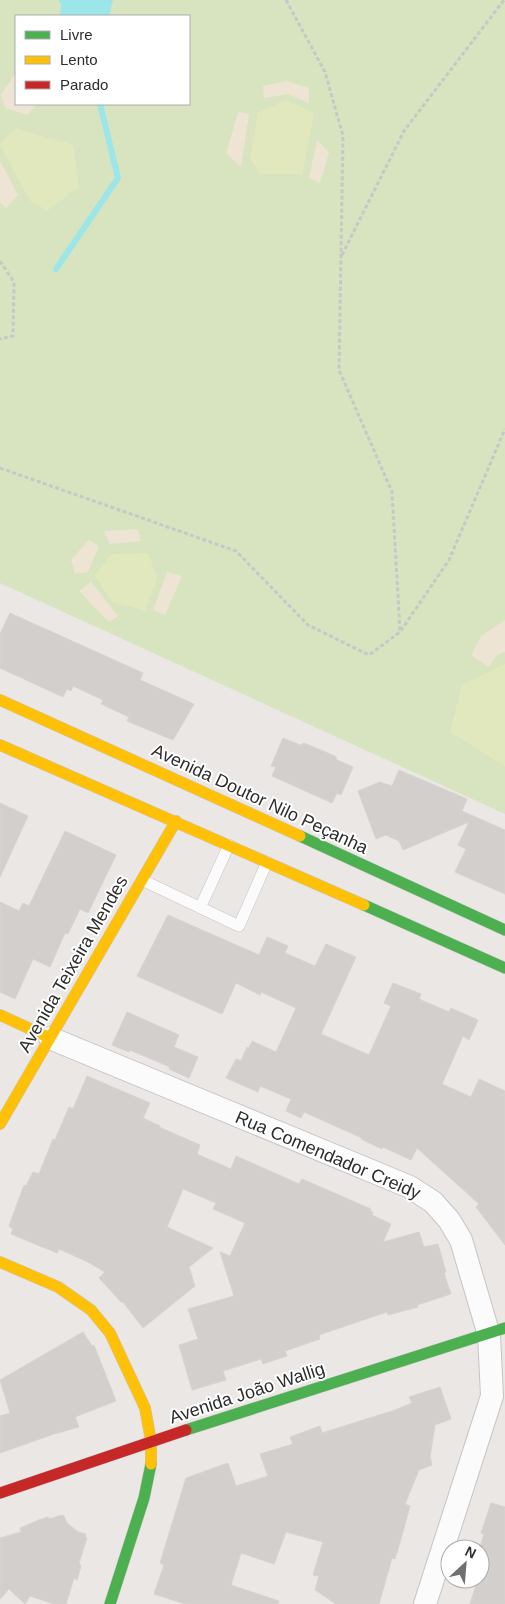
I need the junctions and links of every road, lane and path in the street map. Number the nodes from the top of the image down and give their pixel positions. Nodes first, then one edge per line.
1 (286, 0) edge
2 (504, 0) edge
3 (341, 258) junction
4 (0, 261) edge
5 (0, 338) edge
6 (505, 429) edge
7 (0, 468) edge
8 (400, 632) junction
9 (0, 700) edge
10 (0, 745) edge
11 (216, 810) dead end
12 (242, 810) junction
13 (181, 819) junction
14 (229, 845) junction
15 (267, 862) junction
16 (142, 880) junction
17 (200, 908) junction
18 (505, 930) edge
19 (505, 968) edge
20 (0, 1015) edge
21 (50, 1038) junction
22 (0, 1124) edge
23 (0, 1262) edge
24 (497, 1332) edge
25 (151, 1441) junction
26 (0, 1493) edge
27 (110, 1604) edge
28 (425, 1604) edge

1 - 3 path
2 - 3 path
3 - 8 path
4 - 5 path
6 - 8 path
7 - 8 path
9 - 12 main road, Avenida Doutor Nilo Peçanha
10 - 13 main road
11 - 12 main road
12 - 18 main road, Avenida Doutor Nilo Peçanha
13 - 14 main road
13 - 16 main road, Avenida Teixeira Mendes
14 - 15 main road
14 - 17 lane
15 - 17 lane
15 - 19 main road
16 - 17 lane
16 - 21 main road, Avenida Teixeira Mendes
20 - 21 main road
21 - 22 main road, Avenida Teixeira Mendes
21 - 24 street, Rua Comendador Creidy
23 - 25 main road
24 - 25 main road, Avenida João Wallig
24 - 28 street, Rua Comendador Creidy
25 - 26 main road, Avenida João Wallig
25 - 27 main road

